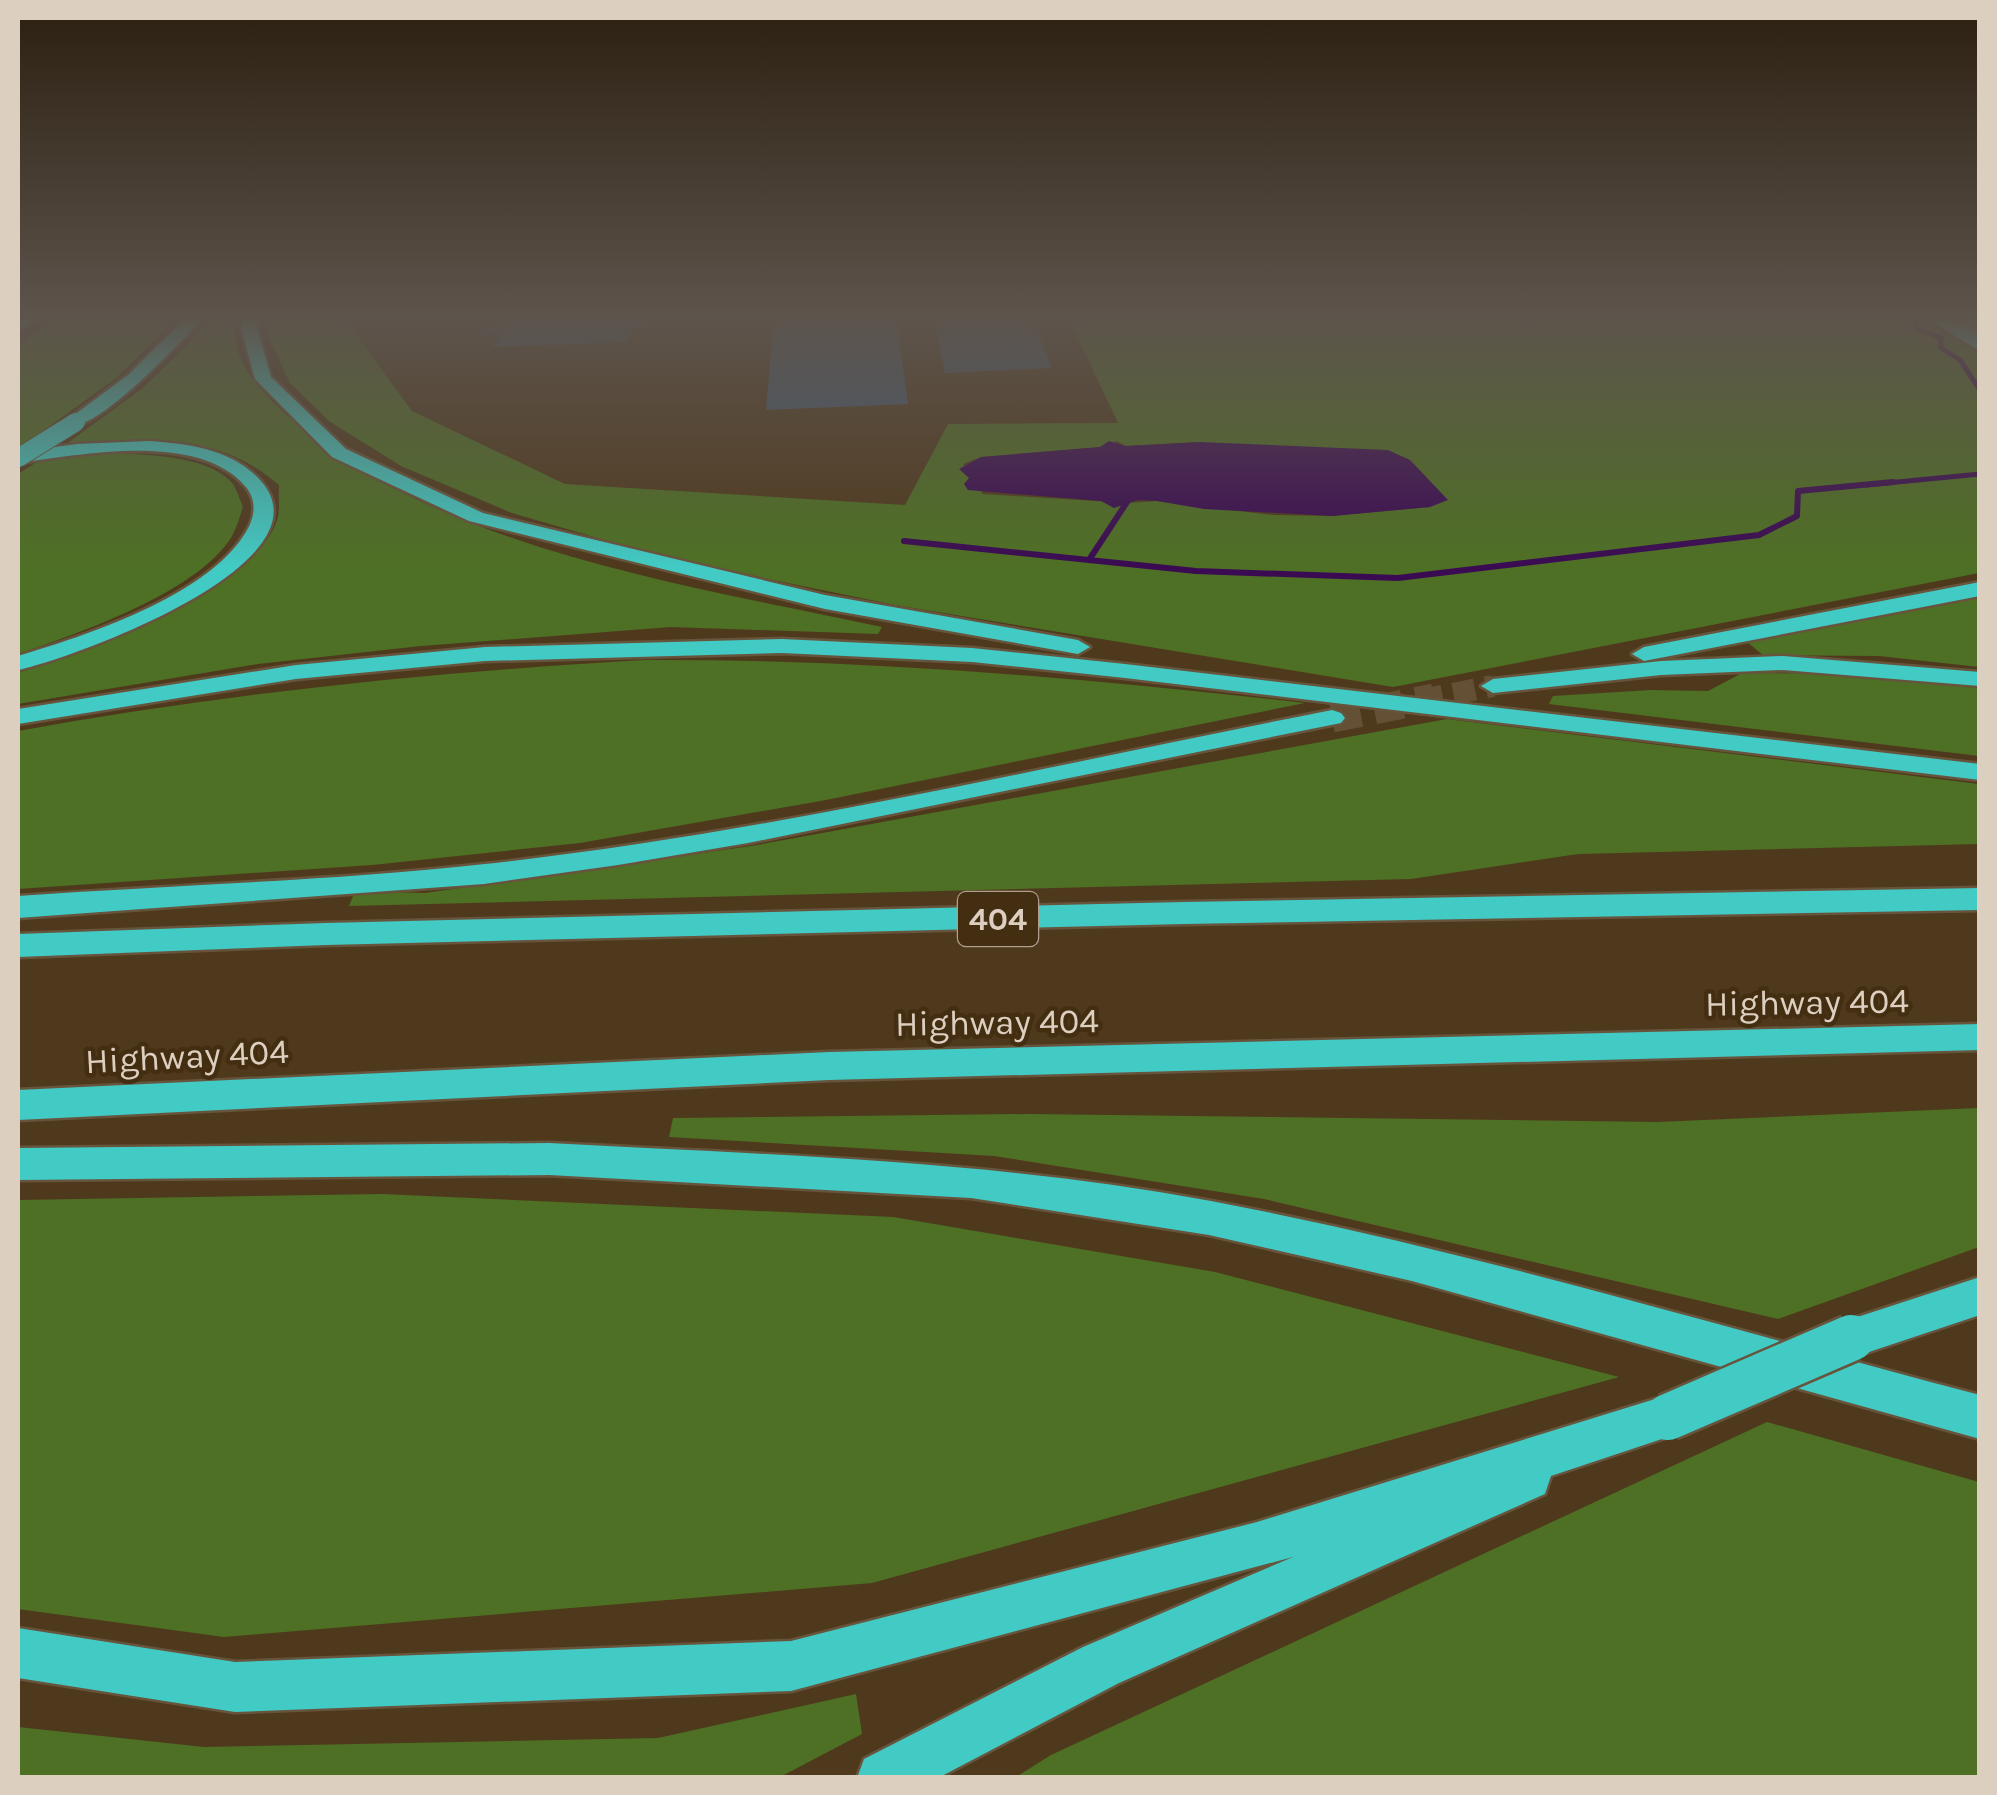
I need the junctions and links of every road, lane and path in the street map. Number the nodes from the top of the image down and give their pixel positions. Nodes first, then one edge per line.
1 (106, 400) edge
2 (284, 400) edge
3 (18, 458) edge
4 (1980, 589) edge
5 (18, 663) edge
6 (1980, 678) edge
7 (18, 717) edge
8 (1332, 718) tunnel mouth
9 (1570, 723) junction
10 (1980, 772) edge
11 (1980, 899) edge
12 (18, 907) edge
13 (18, 946) edge
14 (1980, 1037) edge
15 (18, 1105) edge
16 (18, 1164) edge
17 (1980, 1296) edge
18 (1980, 1417) edge
19 (1668, 1418) junction
20 (18, 1652) edge
21 (883, 1778) edge

1 - 3 highway, bridge
2 - 9 highway
3 - 5 highway
4 - 6 highway
7 - 9 highway
8 - 12 highway
9 - 10 highway
11 - 13 highway, 404
14 - 15 highway, Highway 404
16 - 18 highway
17 - 19 highway, bridge
19 - 20 highway
19 - 21 highway

